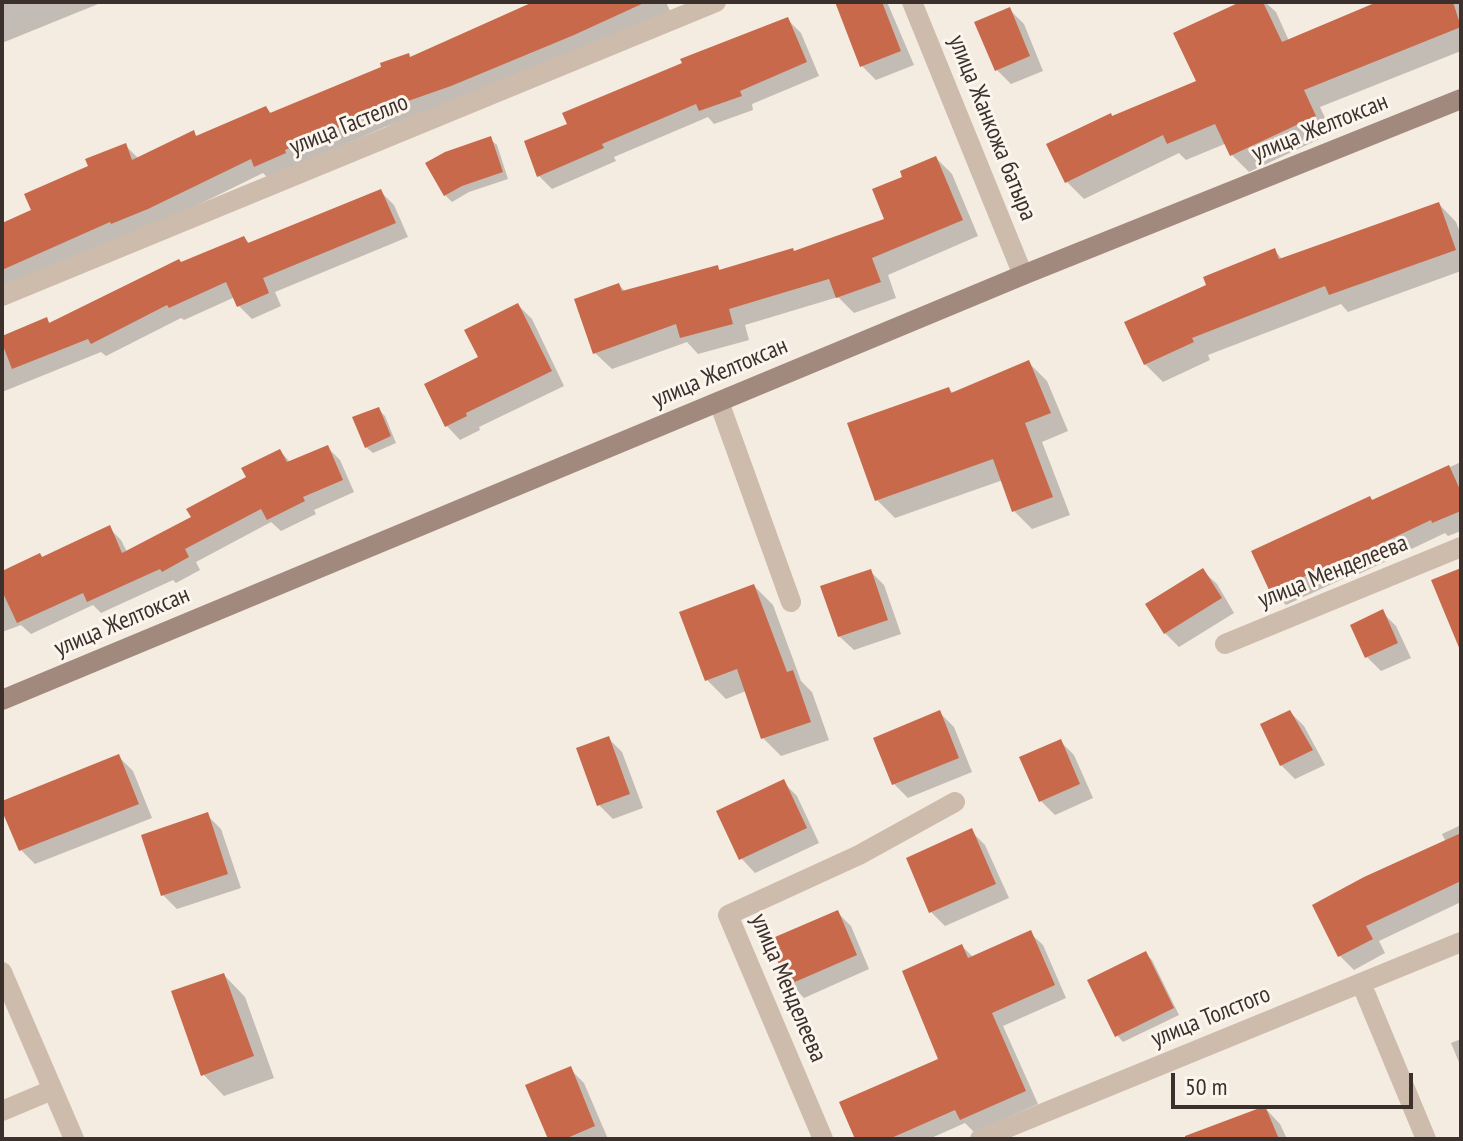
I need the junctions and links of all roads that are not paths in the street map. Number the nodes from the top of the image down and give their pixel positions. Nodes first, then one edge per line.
1 (716, 2) edge
2 (912, 2) edge
3 (1461, 99) edge
4 (1023, 275) junction
5 (2, 296) edge
6 (719, 402) junction
7 (1461, 547) edge
8 (791, 602) dead end
9 (1225, 644) dead end
10 (2, 700) edge
11 (955, 802) dead end
12 (1461, 942) edge
13 (2, 972) edge
14 (1361, 983) junction
15 (52, 1090) junction
16 (2, 1111) edge
17 (74, 1139) edge
18 (823, 1139) edge
19 (980, 1139) edge
20 (1426, 1139) edge

1 - 5 street, улица Гастелло
2 - 4 street, улица Жанкожа батыра
3 - 4 main road, улица Желтоксан
4 - 6 main road, улица Желтоксан
6 - 8 street
6 - 10 main road, улица Желтоксан
7 - 9 street, улица Менделеева
11 - 18 street, улица Менделеева
12 - 14 street, улица Толстого
13 - 15 street
14 - 19 street, улица Толстого
14 - 20 street
15 - 16 street
15 - 17 street

